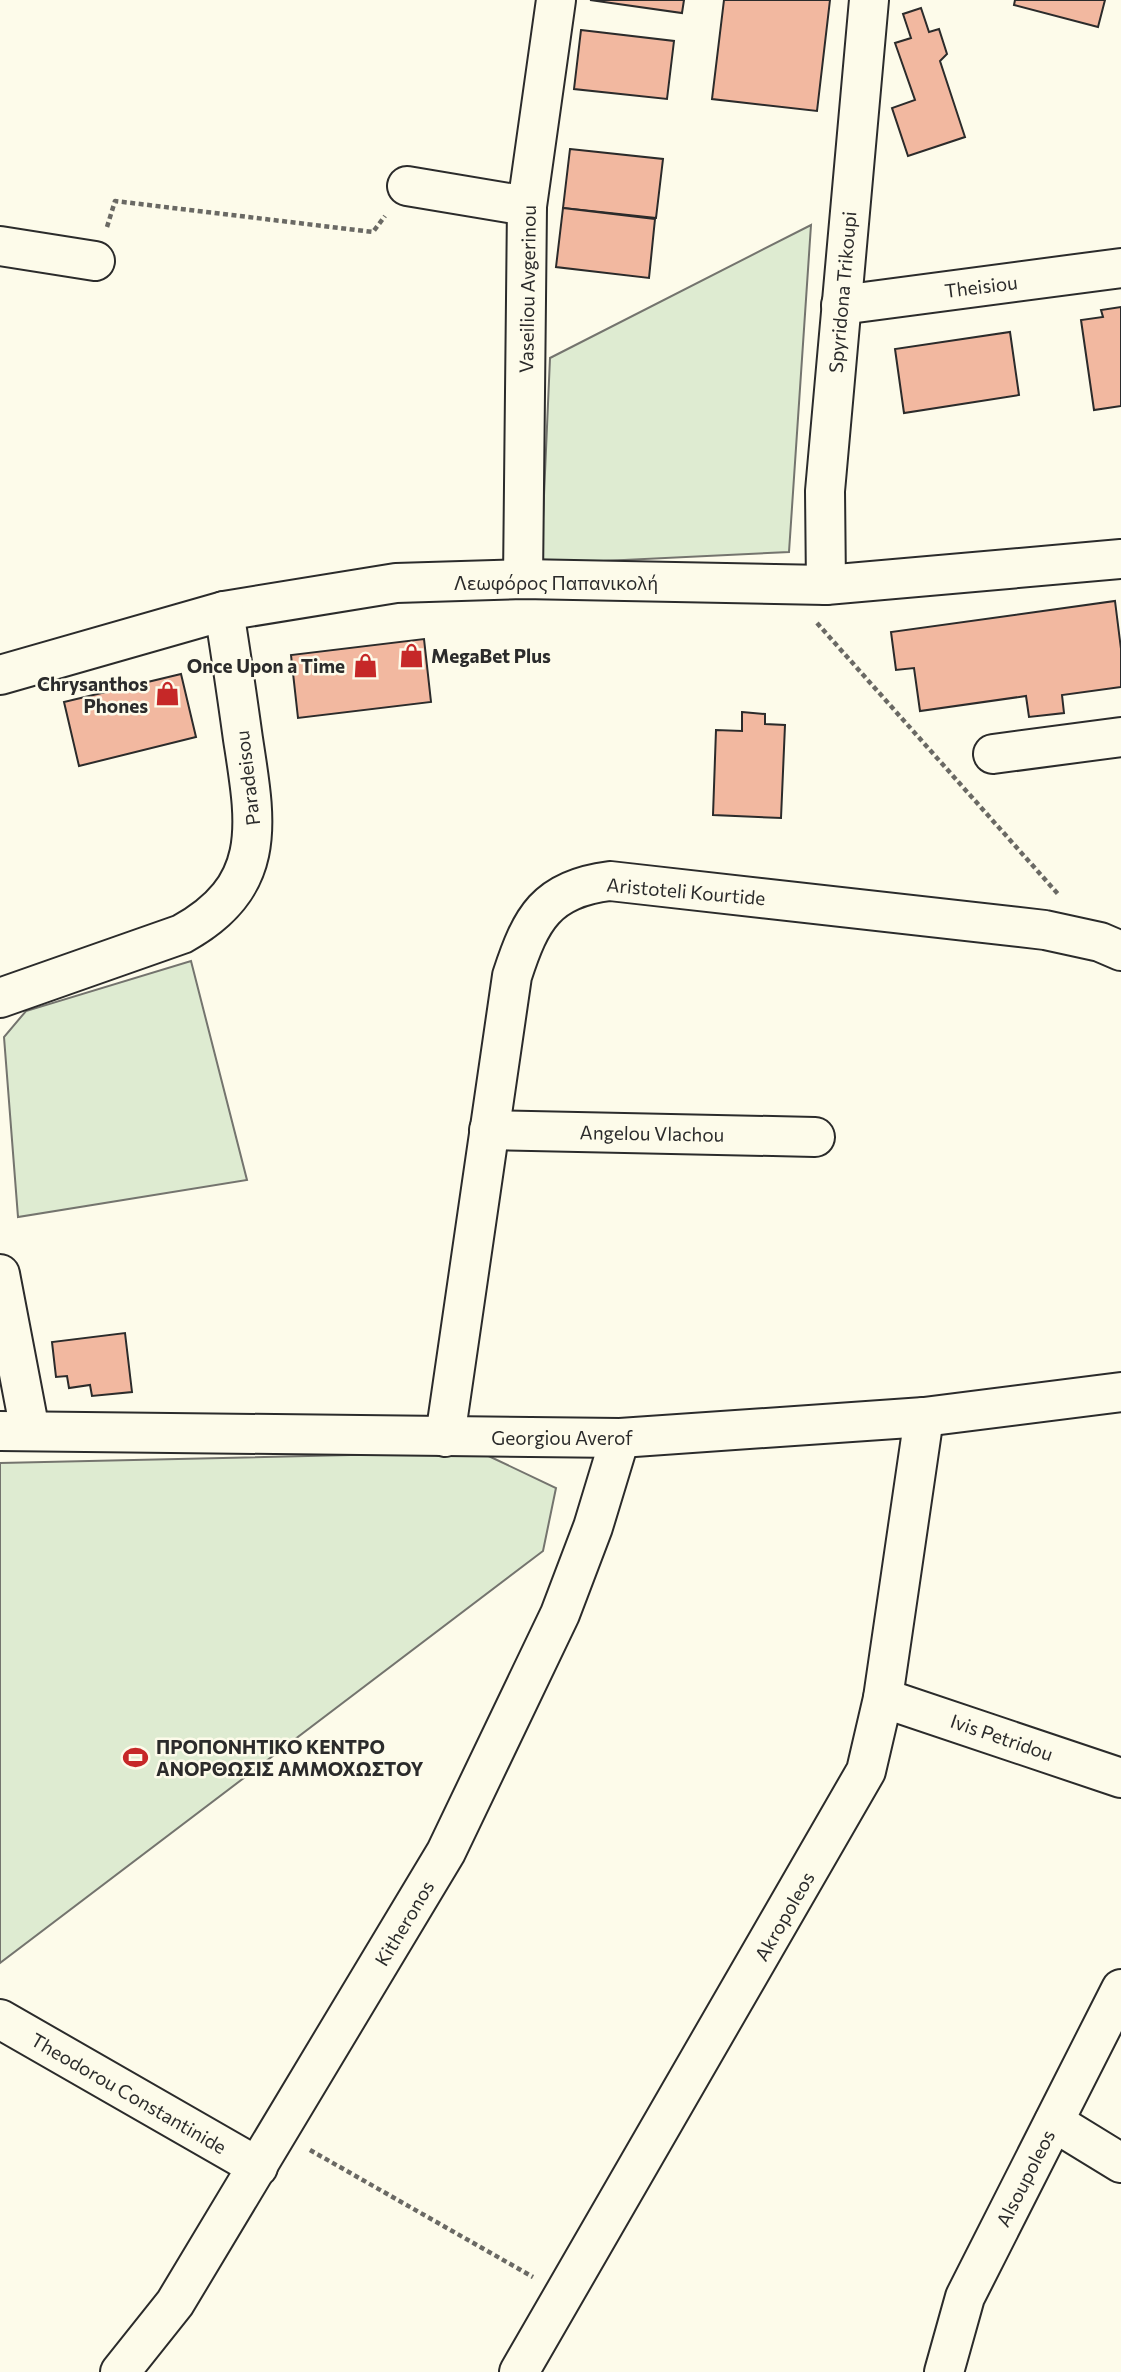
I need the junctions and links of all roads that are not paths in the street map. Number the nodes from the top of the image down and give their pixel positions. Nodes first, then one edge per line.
1 (556, 0) edge
2 (869, 0) edge
3 (407, 186) road end
4 (527, 206) junction
5 (0, 246) edge
6 (95, 261) road end
7 (1121, 268) edge
8 (841, 304) junction
9 (1121, 559) edge
10 (523, 579) junction
11 (827, 585) junction
12 (224, 611) junction
13 (0, 675) edge
14 (1121, 737) edge
15 (993, 754) dead end
16 (1111, 946) edge
17 (0, 998) edge
18 (489, 1130) junction
19 (815, 1136) dead end
20 (0, 1274) edge
21 (1121, 1392) edge
22 (924, 1417) junction
23 (15, 1431) edge
24 (445, 1437) junction
25 (620, 1438) junction
26 (883, 1698) junction
27 (1121, 1778) edge
28 (1121, 1989) edge
29 (0, 2019) edge
30 (1054, 2122) junction
31 (1121, 2163) edge
32 (258, 2167) junction
33 (120, 2372) edge
34 (519, 2372) edge
35 (944, 2372) edge

1 - 4 street, Vaseiliou Avgerinou
2 - 8 street, Spyridona Trikoupi
3 - 4 street
4 - 10 street, Vaseiliou Avgerinou
5 - 6 street
7 - 8 street, Theisiou
8 - 11 street, Spyridona Trikoupi
9 - 11 street, Λεωφόρος Παπανικολή
10 - 11 street, Λεωφόρος Παπανικολή
10 - 12 street, Λεωφόρος Παπανικολή
12 - 13 street, Λεωφόρος Παπανικολή
12 - 17 street, Paradeisou
14 - 15 street
16 - 18 street, Aristoteli Kourtide
18 - 19 street, Angelou Vlachou
18 - 24 street, Aristoteli Kourtide
20 - 23 street
21 - 22 street, Georgiou Averof
22 - 25 street, Georgiou Averof
22 - 26 street, Akropoleos
23 - 24 street, Georgiou Averof
24 - 25 street, Georgiou Averof
25 - 32 street, Kitheronos
26 - 27 street, Ivis Petridou
26 - 34 street, Akropoleos
28 - 30 street, Alsoupoleos
29 - 32 street, Theodorou Constantinide
30 - 31 street
30 - 35 street, Alsoupoleos
32 - 33 street, Kitheronos

